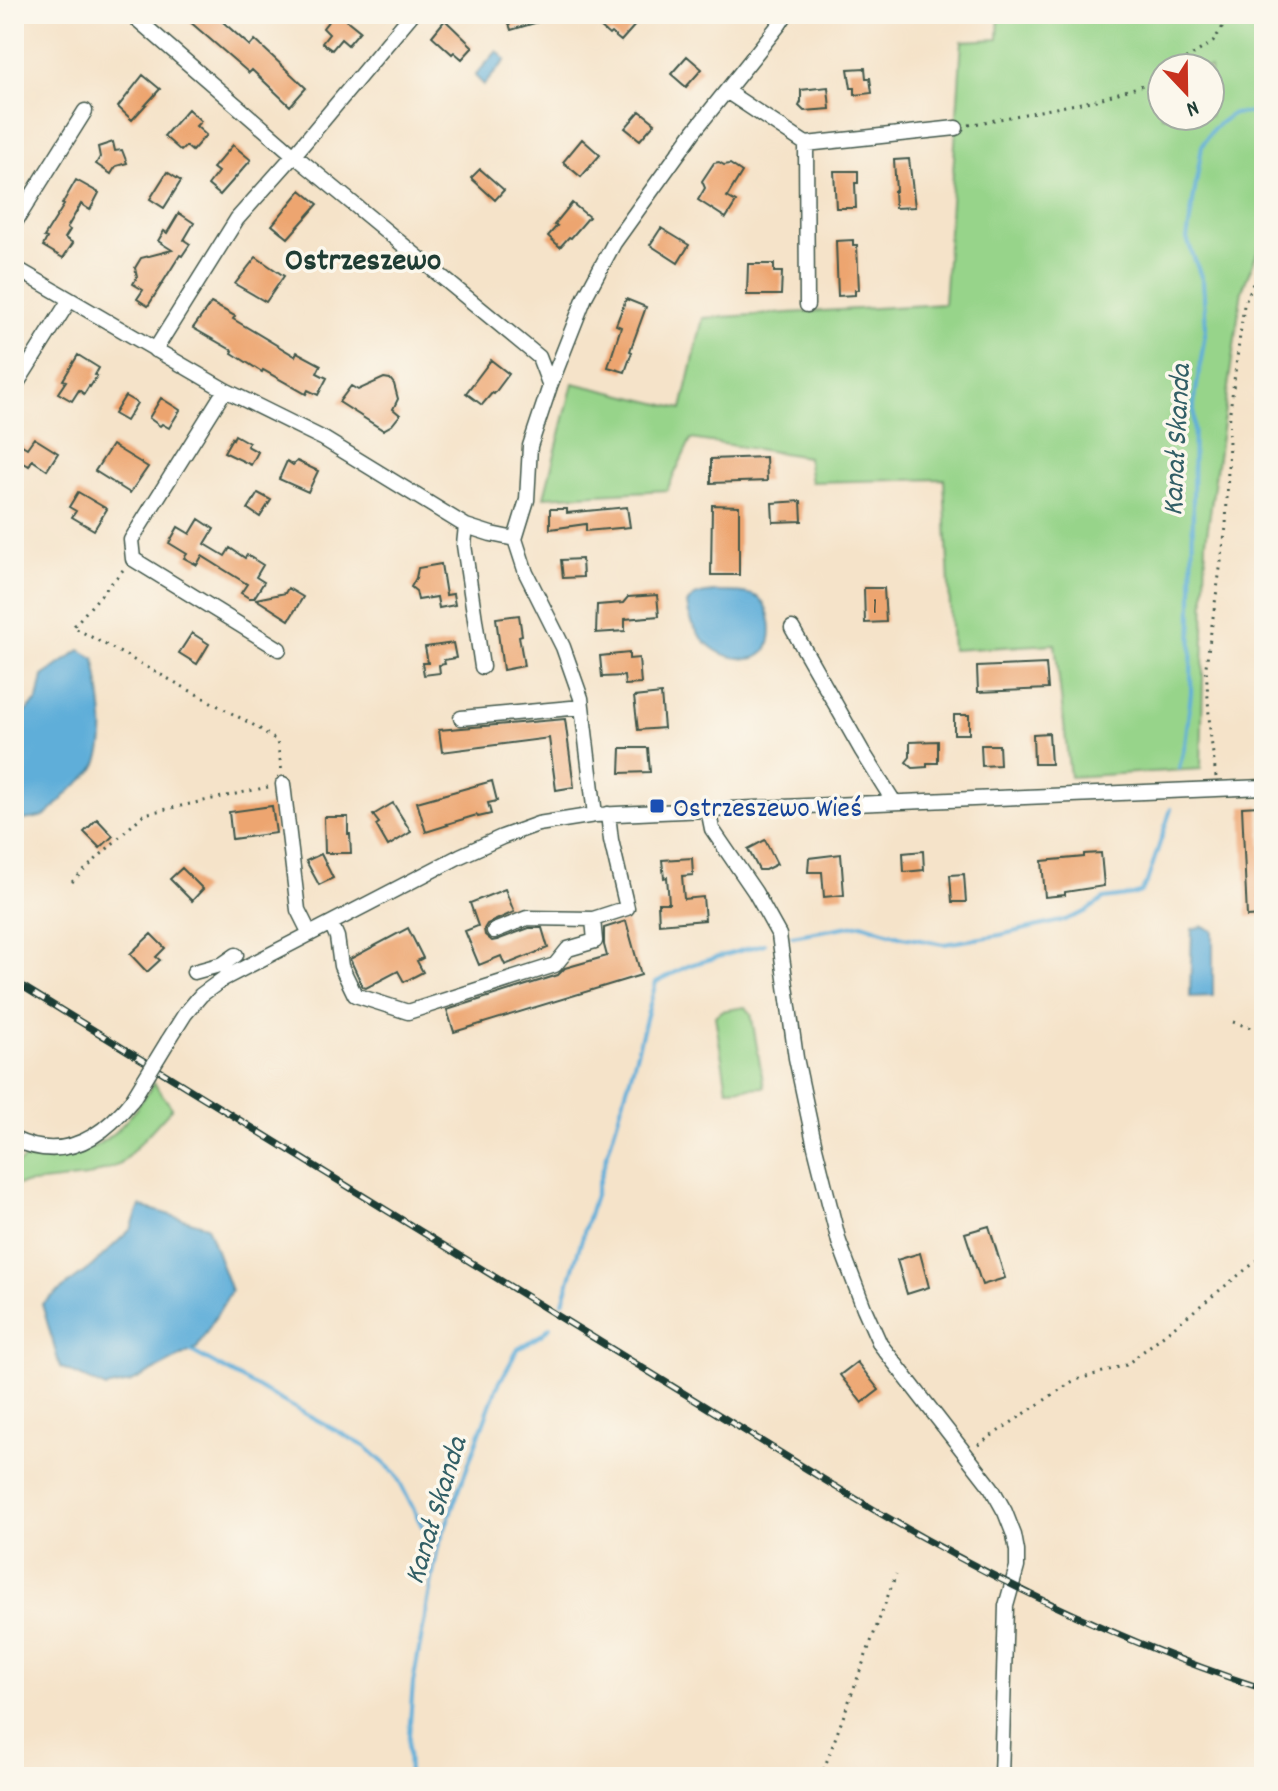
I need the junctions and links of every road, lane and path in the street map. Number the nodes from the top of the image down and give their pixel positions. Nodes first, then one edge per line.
1 (131, 14) edge
2 (412, 14) edge
3 (786, 14) edge
4 (1231, 14) edge
5 (148, 19) edge
6 (1197, 52) edge
7 (1146, 84) edge
8 (726, 91) junction
9 (85, 111) dead end
10 (956, 128) joint
11 (806, 144) junction
12 (294, 155) junction
13 (14, 224) edge
14 (1264, 257) edge
15 (14, 267) edge
16 (69, 301) junction
17 (807, 305) dead end
18 (155, 350) junction
19 (550, 386) junction
20 (14, 388) edge
21 (225, 390) junction
22 (466, 526) junction
23 (515, 539) junction
24 (133, 559) junction
25 (792, 628) dead end
26 (279, 649) dead end
27 (482, 667) dead end
28 (582, 707) junction
29 (461, 718) dead end
30 (283, 784) junction
31 (1264, 787) edge
32 (1217, 789) junction
33 (894, 802) junction
34 (708, 809) junction
35 (602, 815) junction
36 (72, 882) dead end
37 (593, 919) junction
38 (331, 923) junction
39 (494, 931) dead end
40 (310, 934) junction
41 (236, 955) dead end
42 (228, 969) junction
43 (194, 972) dead end
44 (1233, 1022) dead end
45 (1264, 1032) edge
46 (14, 1139) edge
47 (1264, 1255) edge
48 (965, 1454) junction
49 (896, 1574) dead end
50 (821, 1777) edge
51 (1001, 1777) edge

1 - 5 street
2 - 12 street
3 - 8 street
4 - 6 path
5 - 12 street
7 - 10 path
8 - 11 street
8 - 19 street
9 - 13 street
10 - 11 street
11 - 17 street
12 - 18 street
12 - 19 street
14 - 32 path
15 - 16 street
16 - 18 street
16 - 20 street
18 - 21 street
19 - 23 street
21 - 22 street
21 - 24 street
22 - 23 street
22 - 27 street
23 - 28 street
24 - 26 street
24 - 30 path
25 - 33 street
28 - 29 street
28 - 35 street
30 - 36 path
30 - 40 street
31 - 32 street
32 - 33 street
33 - 34 street
34 - 35 street
34 - 48 street
35 - 37 street
35 - 38 street
37 - 38 street
37 - 39 street
38 - 40 street
40 - 42 street
41 - 42 street
42 - 43 street
42 - 46 street, bridge
44 - 45 path
47 - 48 path
48 - 51 street
49 - 50 path

